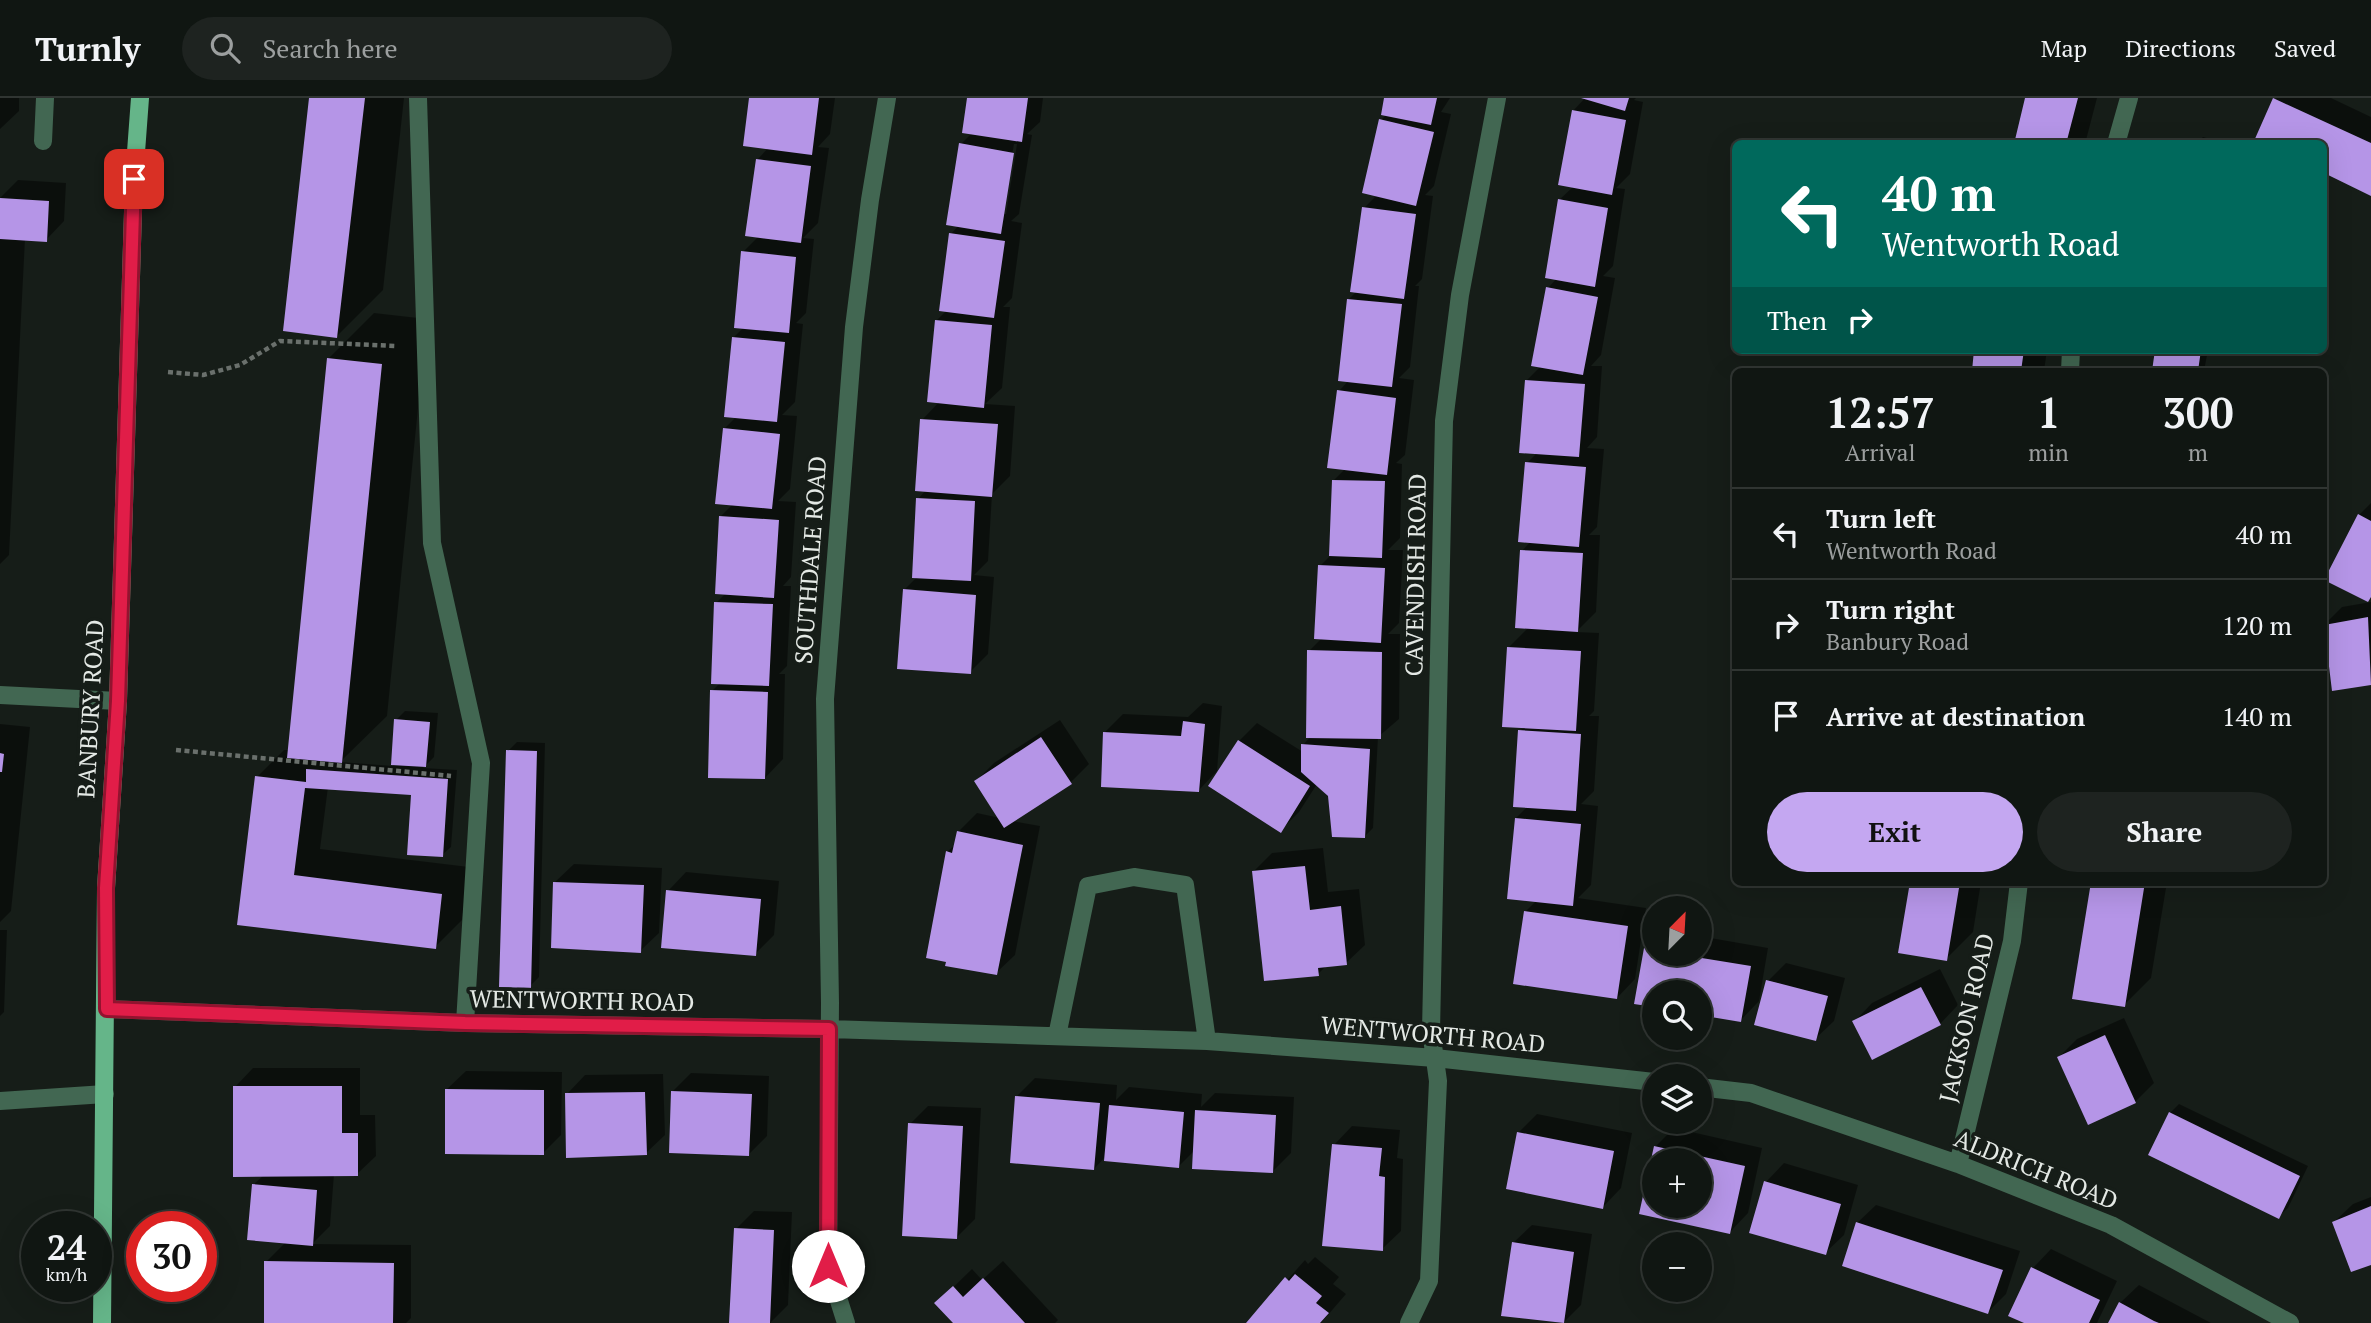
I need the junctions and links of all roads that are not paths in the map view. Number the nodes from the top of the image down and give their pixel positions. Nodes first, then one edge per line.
1 (44, 98) edge
2 (140, 98) edge
3 (418, 98) edge
4 (887, 98) edge
5 (1497, 98) edge
6 (2129, 98) edge
7 (2117, 140) edge
8 (43, 141) dead end
9 (0, 695) edge
10 (118, 701) junction
11 (2019, 886) edge
12 (107, 1009) junction
13 (465, 1023) junction
14 (829, 1029) junction
15 (1057, 1036) junction
16 (1207, 1041) junction
17 (1435, 1058) junction
18 (1642, 1081) edge
19 (1712, 1088) edge
20 (105, 1094) junction
21 (0, 1101) edge
22 (1958, 1164) junction
23 (102, 1323) edge
24 (846, 1323) edge
25 (1409, 1323) edge
26 (2290, 1323) edge

1 - 8 street
2 - 10 main road, BANBURY ROAD
3 - 13 street
4 - 14 street, SOUTHDALE ROAD
5 - 17 street, CAVENDISH ROAD
6 - 7 street
9 - 10 street
10 - 12 main road, BANBURY ROAD
11 - 22 street, JACKSON ROAD
12 - 13 street, WENTWORTH ROAD
12 - 20 main road, BANBURY ROAD
13 - 14 street, WENTWORTH ROAD
14 - 15 street, WENTWORTH ROAD
14 - 24 street, SOUTHDALE ROAD
15 - 16 street, WENTWORTH ROAD
15 - 16 street
16 - 17 street, WENTWORTH ROAD
17 - 18 street, WENTWORTH ROAD
17 - 25 street, CAVENDISH ROAD
19 - 22 street, ALDRICH ROAD
20 - 21 street
20 - 23 main road, BANBURY ROAD
22 - 26 street, ALDRICH ROAD

